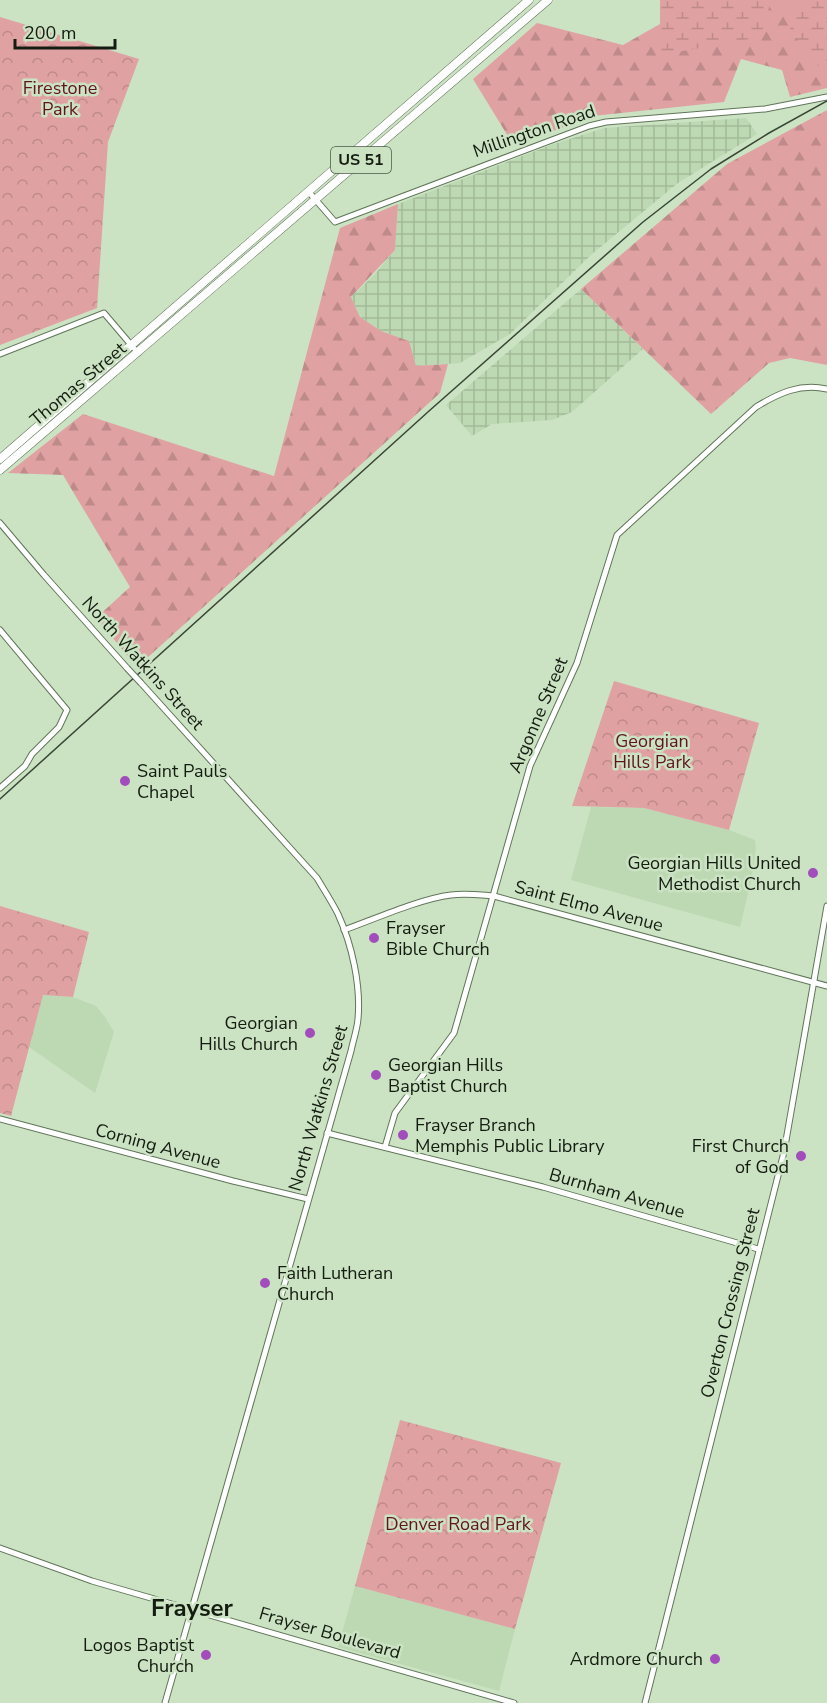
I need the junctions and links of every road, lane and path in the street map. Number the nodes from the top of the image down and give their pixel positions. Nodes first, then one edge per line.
1 (529, 0) edge
2 (548, 0) edge
3 (827, 98) edge
4 (308, 191) junction
5 (315, 199) junction
6 (131, 344) junction
7 (138, 352) junction
8 (0, 354) edge
9 (100, 377) junction
10 (827, 389) edge
11 (74, 400) junction
12 (0, 459) edge
13 (0, 470) edge
14 (0, 523) edge
15 (0, 630) edge
16 (0, 788) edge
17 (494, 896) junction
18 (827, 906) edge
19 (344, 930) junction
20 (814, 982) junction
21 (827, 986) edge
22 (0, 1119) edge
23 (327, 1133) junction
24 (386, 1147) junction
25 (308, 1199) junction
26 (758, 1249) junction
27 (0, 1548) edge
28 (191, 1609) junction
29 (165, 1703) edge
30 (514, 1703) edge
31 (645, 1703) edge

1 - 4 highway, US 51
2 - 5 highway, US 51
3 - 5 street, Millington Road
4 - 5 street, Millington Road
4 - 6 highway, Thomas Street / US 51
5 - 7 highway, Thomas Street / US 51
6 - 7 street
6 - 8 street
6 - 9 highway, Thomas Street / US 51
7 - 9 highway, Thomas Street / US 51
9 - 11 highway, Thomas Street / US 51
10 - 17 street, Argonne Street
11 - 12 highway, Thomas Street / US 51
11 - 13 highway, Thomas Street / US 51
14 - 19 street, North Watkins Street, bridge
15 - 16 street
17 - 19 street, Saint Elmo Avenue
17 - 20 street, Saint Elmo Avenue
17 - 24 street, Argonne Street
18 - 20 street, Overton Crossing Street
19 - 23 street, North Watkins Street
20 - 21 street, Saint Elmo Avenue
20 - 26 street, Overton Crossing Street
22 - 25 street, Corning Avenue
23 - 24 street, Burnham Avenue
23 - 25 street, North Watkins Street
24 - 26 street, Burnham Avenue
25 - 28 street, North Watkins Street
26 - 31 street, Overton Crossing Street
27 - 28 street, Frayser Boulevard
28 - 29 street, North Watkins Street
28 - 30 street, Frayser Boulevard

